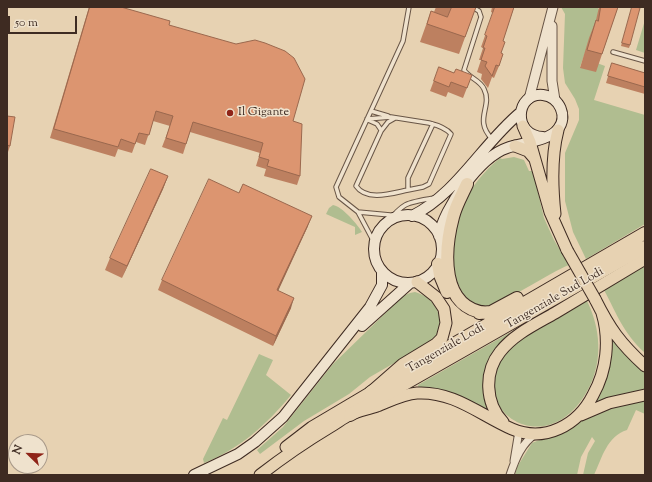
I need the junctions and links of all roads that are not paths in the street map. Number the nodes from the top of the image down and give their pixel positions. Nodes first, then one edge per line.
1 (409, 7) edge
2 (472, 7) edge
3 (553, 9) edge
4 (613, 52) dead end
5 (645, 61) edge
6 (529, 99) junction
7 (555, 100) junction
8 (371, 111) junction
9 (521, 112) junction
10 (391, 117) junction
11 (396, 118) junction
12 (367, 119) junction
13 (433, 124) junction
14 (523, 126) junction
15 (558, 130) junction
16 (381, 131) junction
17 (543, 137) junction
18 (493, 140) junction
19 (530, 142) junction
20 (515, 146) junction
21 (534, 158) junction
22 (467, 184) junction
23 (408, 190) junction
24 (444, 194) junction
25 (358, 212) junction
26 (396, 216) junction
27 (412, 216) junction
28 (645, 233) edge
29 (439, 236) junction
30 (561, 238) junction
31 (375, 244) junction
32 (645, 247) edge
33 (645, 260) edge
34 (438, 264) junction
35 (382, 271) junction
36 (414, 282) junction
37 (540, 294) junction
38 (486, 313) junction
39 (602, 313) junction
40 (341, 345) junction
41 (645, 366) edge
42 (371, 392) junction
43 (645, 395) edge
44 (350, 415) junction
45 (574, 420) junction
46 (516, 430) junction
47 (536, 433) junction
48 (513, 465) junction
49 (198, 474) edge
50 (254, 475) edge
51 (260, 475) edge
52 (510, 475) edge

1 - 8 lane
2 - 18 lane
3 - 6 street
3 - 7 street
4 - 5 lane
6 - 7 main road
6 - 9 main road
7 - 15 main road
8 - 10 lane
8 - 12 lane
9 - 14 main road
9 - 18 main road
10 - 11 lane
10 - 12 lane
11 - 13 lane
11 - 16 lane
12 - 16 lane
12 - 25 lane
13 - 23 lane
13 - 23 lane
14 - 17 main road
14 - 19 main road
15 - 17 main road
15 - 30 main road
16 - 23 lane
17 - 19 main road
18 - 24 main road
19 - 20 main road
19 - 21 main road
20 - 21 main road
20 - 22 main road
21 - 30 main road
22 - 29 main road
22 - 38 highway
24 - 26 lane
24 - 27 main road
25 - 26 lane
25 - 31 lane
26 - 27 main road
26 - 31 main road
27 - 29 main road
28 - 37 highway, Tangenziale Lodi
29 - 34 main road
30 - 39 main road, bridge
31 - 35 main road
32 - 44 highway, Tangenziale Sud Lodi
33 - 46 main road
34 - 36 main road
34 - 38 highway
35 - 36 main road
35 - 40 main road
36 - 40 main road
36 - 42 main road
37 - 38 highway
37 - 42 highway, Tangenziale Lodi
39 - 41 main road
39 - 45 main road
40 - 49 main road
42 - 50 main road, Tangenziale Lodi
43 - 45 main road
44 - 46 main road
44 - 51 main road, Tangenziale Sud Lodi
45 - 47 main road
46 - 47 main road
46 - 48 street
47 - 48 street
48 - 52 street

